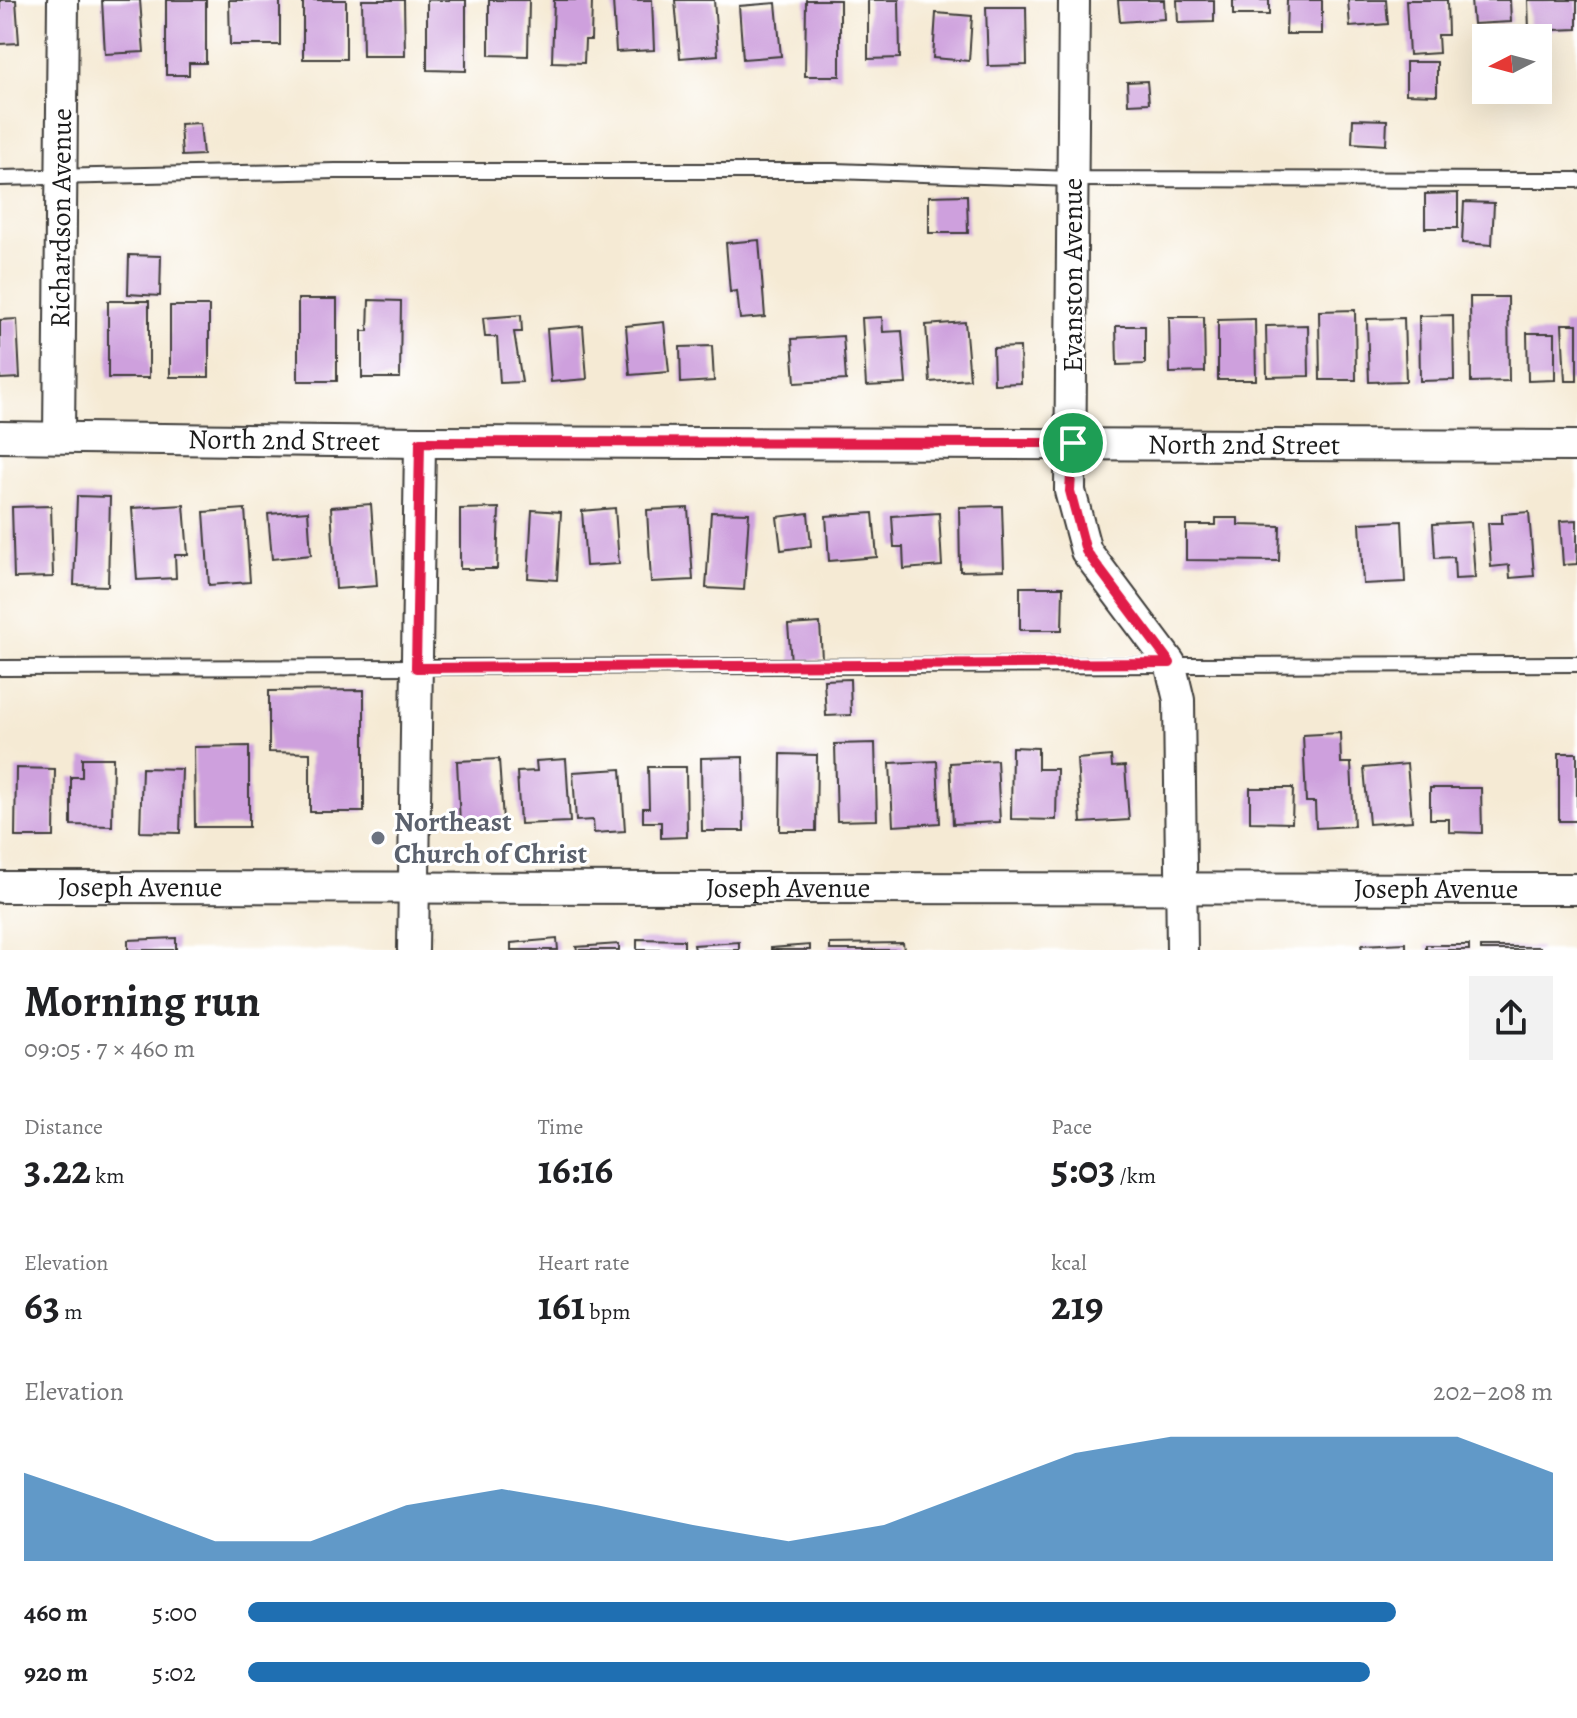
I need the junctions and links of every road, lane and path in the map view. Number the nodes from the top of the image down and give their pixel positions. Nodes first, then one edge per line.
1 (63, 0) edge
2 (1074, 0) edge
3 (0, 178) edge
4 (61, 179) junction
5 (1073, 179) junction
6 (1577, 180) edge
7 (59, 436) junction
8 (0, 437) edge
9 (420, 442) junction
10 (1073, 443) junction
11 (1577, 446) edge
12 (1170, 663) junction
13 (1577, 664) edge
14 (0, 668) edge
15 (416, 668) junction
16 (0, 887) edge
17 (1577, 889) edge
18 (413, 890) junction
19 (1183, 891) junction
20 (413, 950) edge
21 (1182, 950) edge

1 - 4 street, Richardson Avenue
2 - 5 street, Evanston Avenue
3 - 4 lane
4 - 5 lane
4 - 7 street, Richardson Avenue
5 - 6 lane
5 - 10 street, Evanston Avenue
7 - 8 street, North 2nd Street
7 - 9 street, North 2nd Street
9 - 10 street, North 2nd Street
9 - 15 street
10 - 11 street, North 2nd Street
10 - 12 street, Evanston Avenue
12 - 13 lane
12 - 15 lane
12 - 19 street, Evanston Avenue
14 - 15 lane
15 - 18 street
16 - 18 street, Joseph Avenue
17 - 19 street, Joseph Avenue
18 - 19 street, Joseph Avenue
18 - 20 street
19 - 21 street, Evanston Avenue

